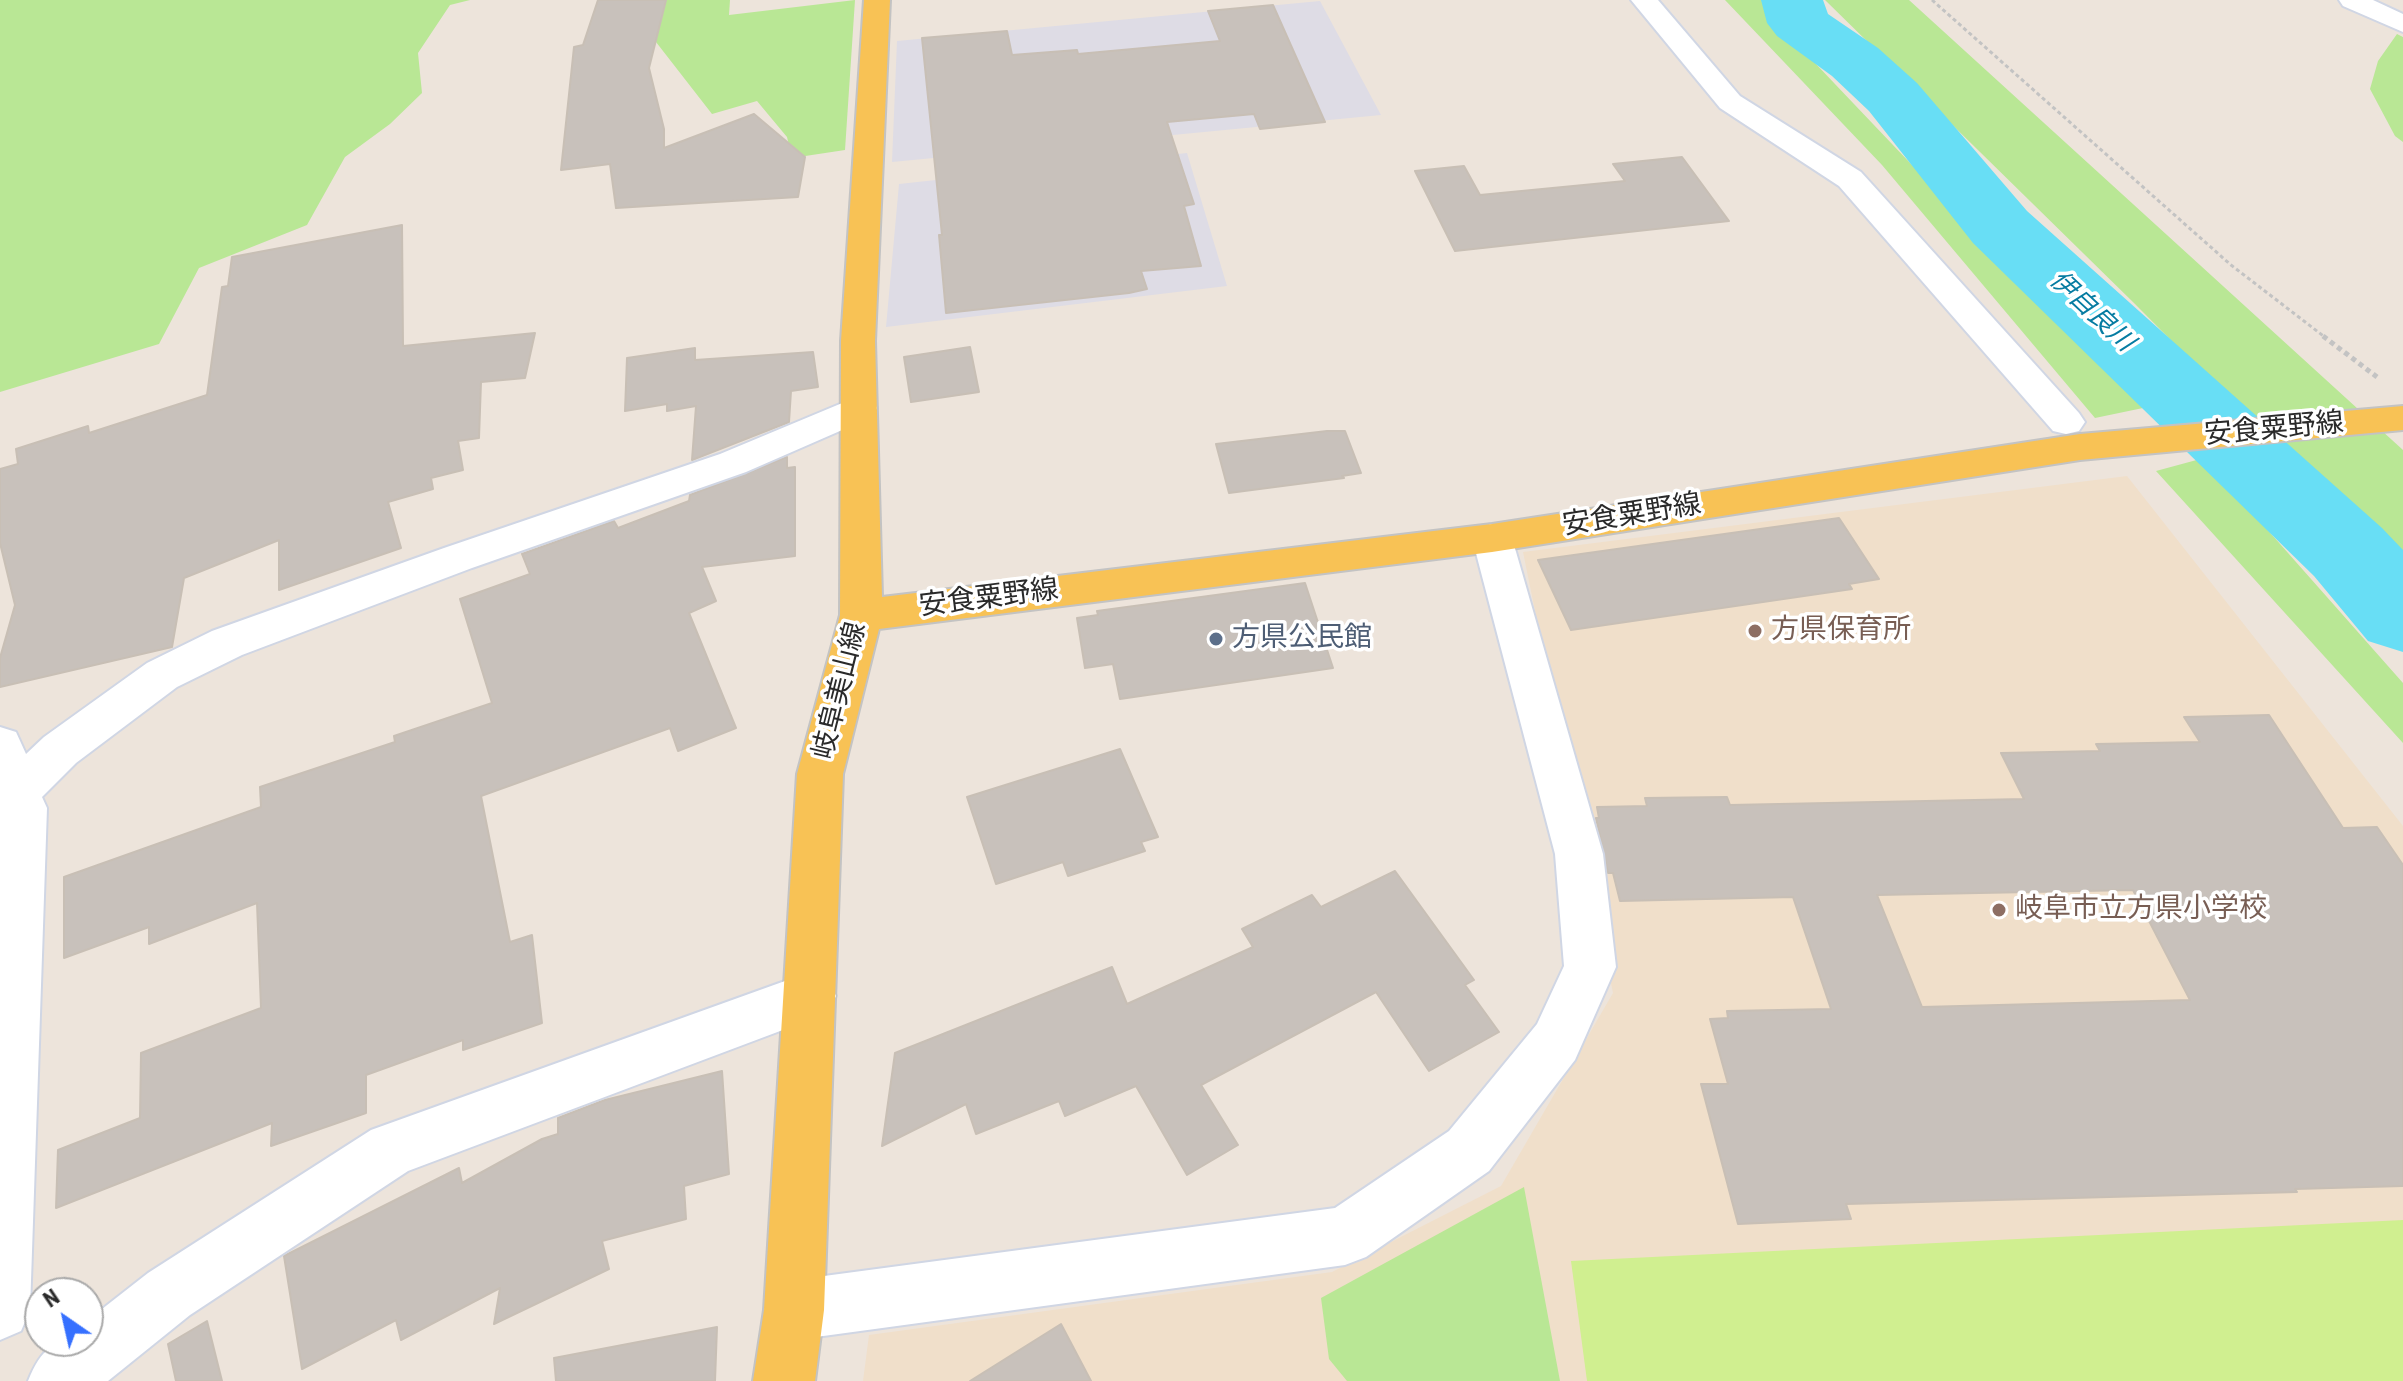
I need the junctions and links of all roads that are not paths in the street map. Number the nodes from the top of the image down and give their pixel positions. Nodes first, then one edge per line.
1 (877, 0) edge
2 (1644, 0) edge
3 (2352, 0) edge
4 (2403, 24) edge
5 (859, 408) junction
6 (2403, 418) edge
7 (2073, 434) junction
8 (1492, 538) junction
9 (861, 615) junction
10 (6, 779) edge
11 (810, 996) junction
12 (0, 1310) edge
13 (794, 1310) junction
14 (59, 1381) edge
15 (784, 1381) edge

1 - 5 main road, 岐阜美山線
2 - 7 street
3 - 4 street
5 - 9 main road, 岐阜美山線
5 - 10 street
6 - 7 main road, 安食粟野線
7 - 8 main road, 安食粟野線
8 - 9 main road, 安食粟野線
8 - 13 street
9 - 11 main road, 岐阜美山線
10 - 12 street
11 - 13 main road, 岐阜美山線
11 - 14 street
13 - 15 main road, 岐阜美山線

